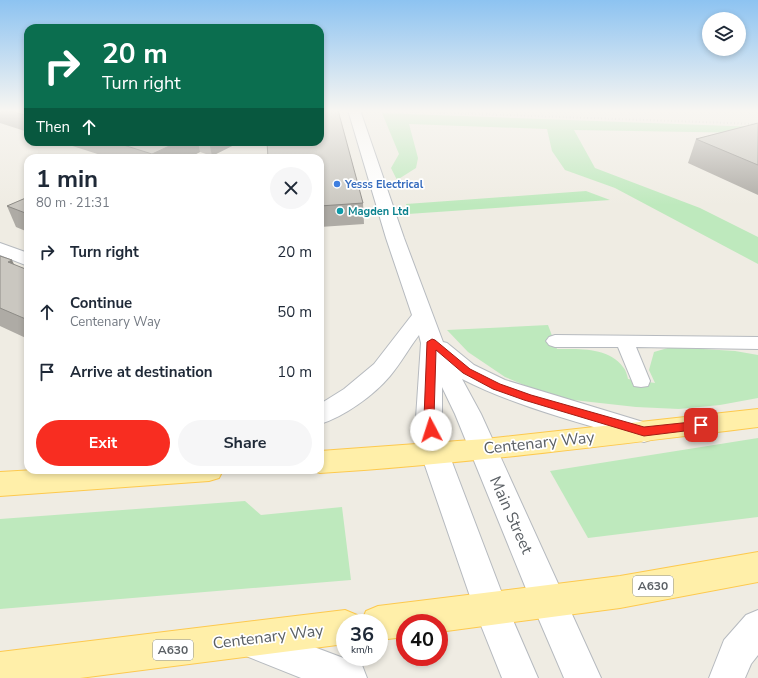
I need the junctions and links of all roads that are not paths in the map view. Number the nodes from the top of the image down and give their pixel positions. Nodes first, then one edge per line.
1 (363, 142) edge
2 (1, 250) edge
3 (24, 259) edge
4 (422, 314) junction
5 (555, 341) dead end
6 (432, 342) junction
7 (625, 342) junction
8 (758, 343) edge
9 (641, 381) dead end
10 (324, 413) edge
11 (758, 418) edge
12 (644, 432) junction
13 (482, 450) junction
14 (435, 454) junction
15 (324, 462) edge
16 (131, 474) edge
17 (0, 484) edge
18 (758, 567) edge
19 (548, 601) junction
20 (491, 608) junction
21 (388, 622) edge
22 (758, 626) edge
23 (336, 628) edge
24 (248, 640) junction
25 (0, 670) edge
26 (349, 678) edge
27 (520, 678) edge
28 (583, 678) edge
29 (727, 678) edge

1 - 4 street, Main Street
2 - 3 street
4 - 6 street, Main Street
4 - 10 street
5 - 7 lane
6 - 12 street
6 - 13 street, Main Street
6 - 14 street, Main Street
7 - 8 lane
7 - 9 lane
11 - 12 main road, Centenary Way
12 - 13 main road, Centenary Way
13 - 14 main road, Centenary Way
13 - 19 street, Main Street
14 - 15 main road, Centenary Way
14 - 20 street, Main Street
16 - 17 main road
18 - 19 main road, A630
19 - 20 main road, A630
19 - 28 street, Main Street
20 - 21 main road, A630
20 - 27 street, Main Street
22 - 29 street
23 - 24 main road, Centenary Way / A630
24 - 25 main road, Centenary Way / A630
24 - 26 street

